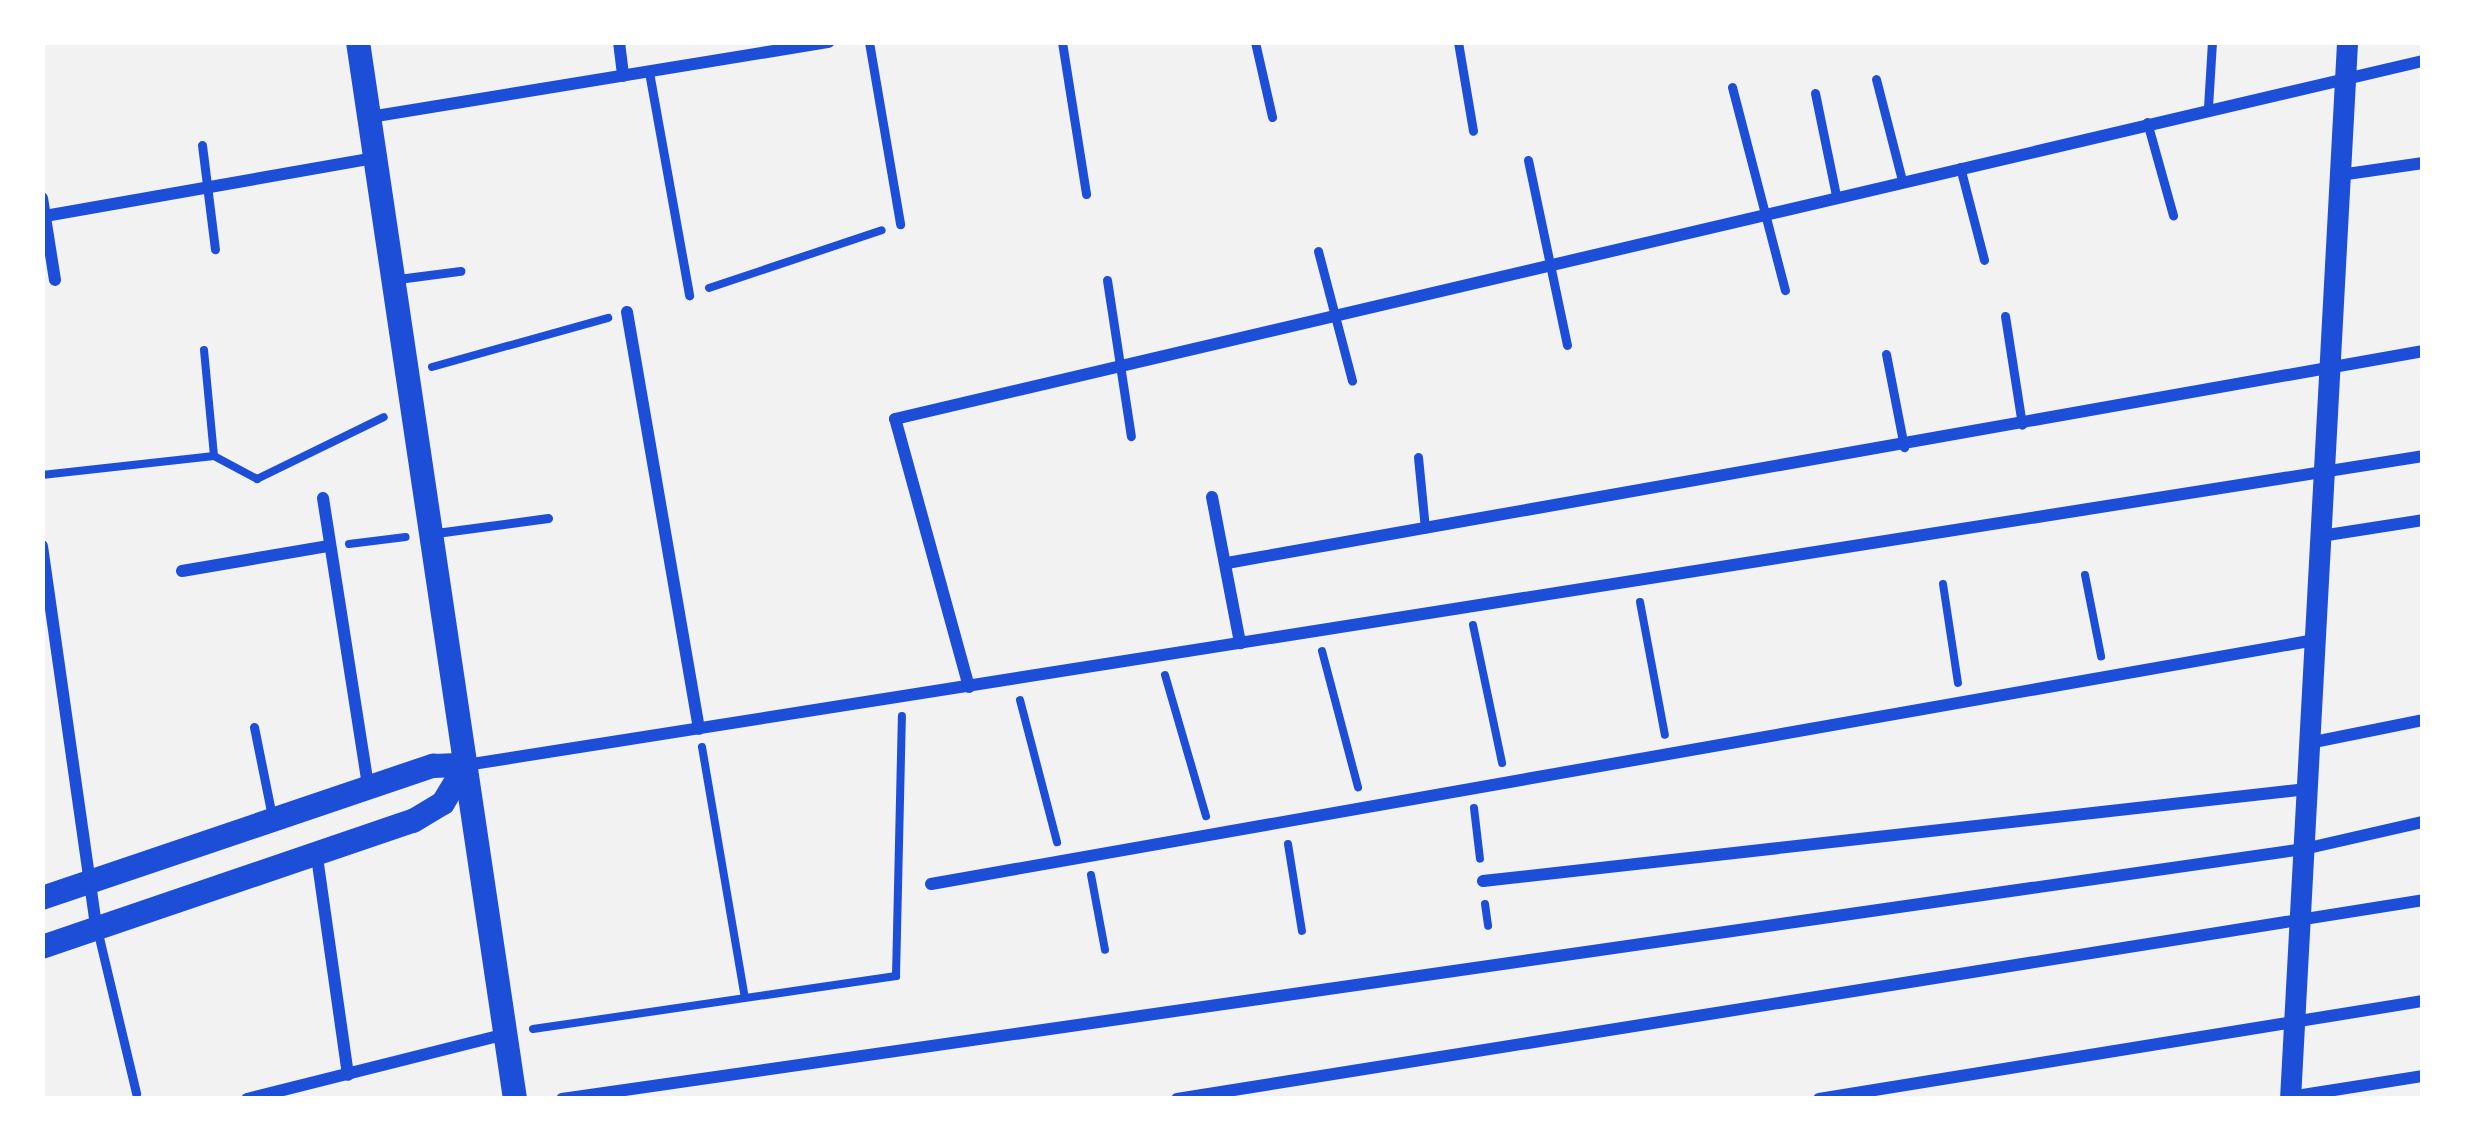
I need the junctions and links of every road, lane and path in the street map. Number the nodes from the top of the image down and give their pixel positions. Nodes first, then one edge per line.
1 (358, 42) edge
2 (619, 42) edge
3 (829, 42) edge
4 (869, 42) edge
5 (1062, 42) edge
6 (1255, 42) edge
7 (1458, 42) edge
8 (2212, 42) edge
9 (2347, 42) edge
10 (2423, 61) edge
11 (649, 72) junction
12 (2346, 74) junction
13 (623, 76) junction
14 (1876, 80) dead end
15 (1732, 87) dead end
16 (1815, 93) dead end
17 (2208, 107) junction
18 (369, 117) junction
19 (1272, 117) dead end
20 (2147, 122) junction
21 (1472, 131) dead end
22 (202, 145) dead end
23 (375, 158) junction
24 (1528, 160) dead end
25 (2423, 163) edge
26 (1960, 166) junction
27 (2340, 175) junction
28 (1902, 180) junction
29 (207, 187) junction
30 (1086, 194) dead end
31 (1836, 195) junction
32 (42, 198) edge
33 (1764, 212) junction
34 (2174, 215) dead end
35 (45, 216) junction
36 (900, 224) joint
37 (215, 249) dead end
38 (1318, 251) dead end
39 (1984, 260) dead end
40 (1550, 263) junction
41 (460, 271) dead end
42 (55, 280) dead end
43 (393, 280) junction
44 (1107, 280) dead end
45 (1785, 290) dead end
46 (688, 295) joint
47 (627, 312) joint
48 (1334, 315) junction
49 (2005, 316) dead end
50 (1567, 345) dead end
51 (203, 350) dead end
52 (2423, 351) edge
53 (1886, 354) dead end
54 (1123, 365) junction
55 (2330, 368) junction
56 (407, 374) junction
57 (1352, 381) dead end
58 (412, 402) junction
59 (2022, 425) junction
60 (1131, 436) dead end
61 (1904, 447) junction
62 (214, 456) junction
63 (2423, 456) edge
64 (1418, 457) dead end
65 (2324, 473) junction
66 (42, 475) edge
67 (1212, 497) dead end
68 (323, 498) dead end
69 (548, 518) dead end
70 (2423, 520) edge
71 (1425, 529) junction
72 (431, 534) junction
73 (2320, 536) junction
74 (42, 546) edge
75 (328, 546) junction
76 (1228, 563) junction
77 (182, 571) dead end
78 (2085, 575) dead end
79 (1636, 581) junction
80 (1943, 584) dead end
81 (1470, 608) junction
82 (1317, 632) junction
83 (2315, 640) junction
84 (1240, 644) junction
85 (1160, 656) junction
86 (2105, 677) junction
87 (1014, 679) junction
88 (969, 686) junction
89 (903, 697) junction
90 (1961, 702) junction
91 (2423, 720) edge
92 (254, 727) dead end
93 (699, 729) junction
94 (2308, 743) junction
95 (1669, 754) junction
96 (466, 765) junction
97 (1506, 782) junction
98 (368, 787) junction
99 (1472, 788) junction
100 (2307, 789) junction
101 (1364, 808) junction
102 (273, 819) junction
103 (1284, 822) junction
104 (2423, 822) edge
105 (1211, 835) junction
106 (2304, 849) junction
107 (1087, 856) junction
108 (317, 857) junction
109 (1061, 861) junction
110 (1483, 881) joint
111 (83, 884) junction
112 (931, 884) dead end
113 (42, 898) edge
114 (2423, 900) edge
115 (96, 927) junction
116 (2299, 928) junction
117 (1303, 931) dead end
118 (42, 947) edge
119 (1105, 950) dead end
120 (744, 994) junction
121 (2423, 1001) edge
122 (2294, 1023) junction
123 (506, 1034) junction
124 (348, 1076) junction
125 (2423, 1076) edge
126 (136, 1093) dead end
127 (252, 1098) edge
128 (2290, 1098) edge
129 (515, 1099) edge
130 (562, 1099) edge
131 (1177, 1099) edge
132 (1819, 1099) edge

1 - 18 main road
2 - 13 street
3 - 11 street
4 - 36 lane
5 - 30 lane
6 - 19 lane
7 - 21 lane
8 - 17 lane
9 - 12 street
10 - 12 street
11 - 13 street
11 - 46 lane
12 - 17 street
12 - 27 street
13 - 18 street
14 - 28 lane
15 - 33 lane
16 - 31 lane
17 - 20 street
18 - 23 main road
20 - 26 street
20 - 34 lane
22 - 29 lane
23 - 29 street
23 - 43 main road
24 - 40 lane
25 - 27 street
26 - 28 street
26 - 39 lane
27 - 55 street
28 - 31 street
29 - 35 street
29 - 37 lane
31 - 33 street
32 - 35 street
33 - 40 street
33 - 45 lane
35 - 42 street
36 - 46 path
38 - 48 lane
40 - 48 street
40 - 50 lane
41 - 43 lane
43 - 56 main road
44 - 54 lane
47 - 56 path
47 - 93 street
48 - 54 street
48 - 57 lane
49 - 59 lane
51 - 62 path
52 - 55 street
53 - 61 lane
54 - 60 lane
54 - 88 street
55 - 59 street
55 - 65 street
56 - 58 main road
58 - 62 path
58 - 72 main road
59 - 61 street
61 - 71 street
62 - 66 path
63 - 65 street
64 - 71 lane
65 - 73 street
65 - 79 street
67 - 76 street
68 - 75 street
69 - 72 lane
70 - 73 street
71 - 76 street
72 - 75 path
72 - 96 main road
73 - 83 street
74 - 111 street
75 - 77 street
75 - 98 street
76 - 84 street
78 - 86 path
79 - 81 street
79 - 95 path
80 - 90 path
81 - 82 street
81 - 97 path
82 - 84 street
82 - 101 path
83 - 86 street
83 - 94 street
84 - 85 street
85 - 87 street
85 - 105 path
86 - 90 street
87 - 88 street
87 - 109 path
88 - 89 street
89 - 93 street
89 - 120 path
90 - 95 street
91 - 94 street
92 - 102 lane
93 - 96 street
93 - 120 path
94 - 100 street
95 - 97 street
96 - 98 main road
96 - 108 main road
96 - 123 main road
97 - 99 street
98 - 102 main road
99 - 101 street
99 - 110 path
100 - 106 street
100 - 110 street
101 - 103 street
102 - 111 main road
103 - 105 street
103 - 117 path
104 - 106 street
105 - 107 street
106 - 116 street
106 - 130 street
107 - 109 street
107 - 119 path
108 - 115 main road
108 - 124 street
109 - 112 street
111 - 113 main road
111 - 115 street
114 - 116 street
115 - 118 main road
115 - 126 lane
116 - 122 street
116 - 131 street
120 - 123 path
121 - 122 street
122 - 128 street
122 - 132 street
123 - 124 street
123 - 129 main road
124 - 127 street
125 - 128 street

